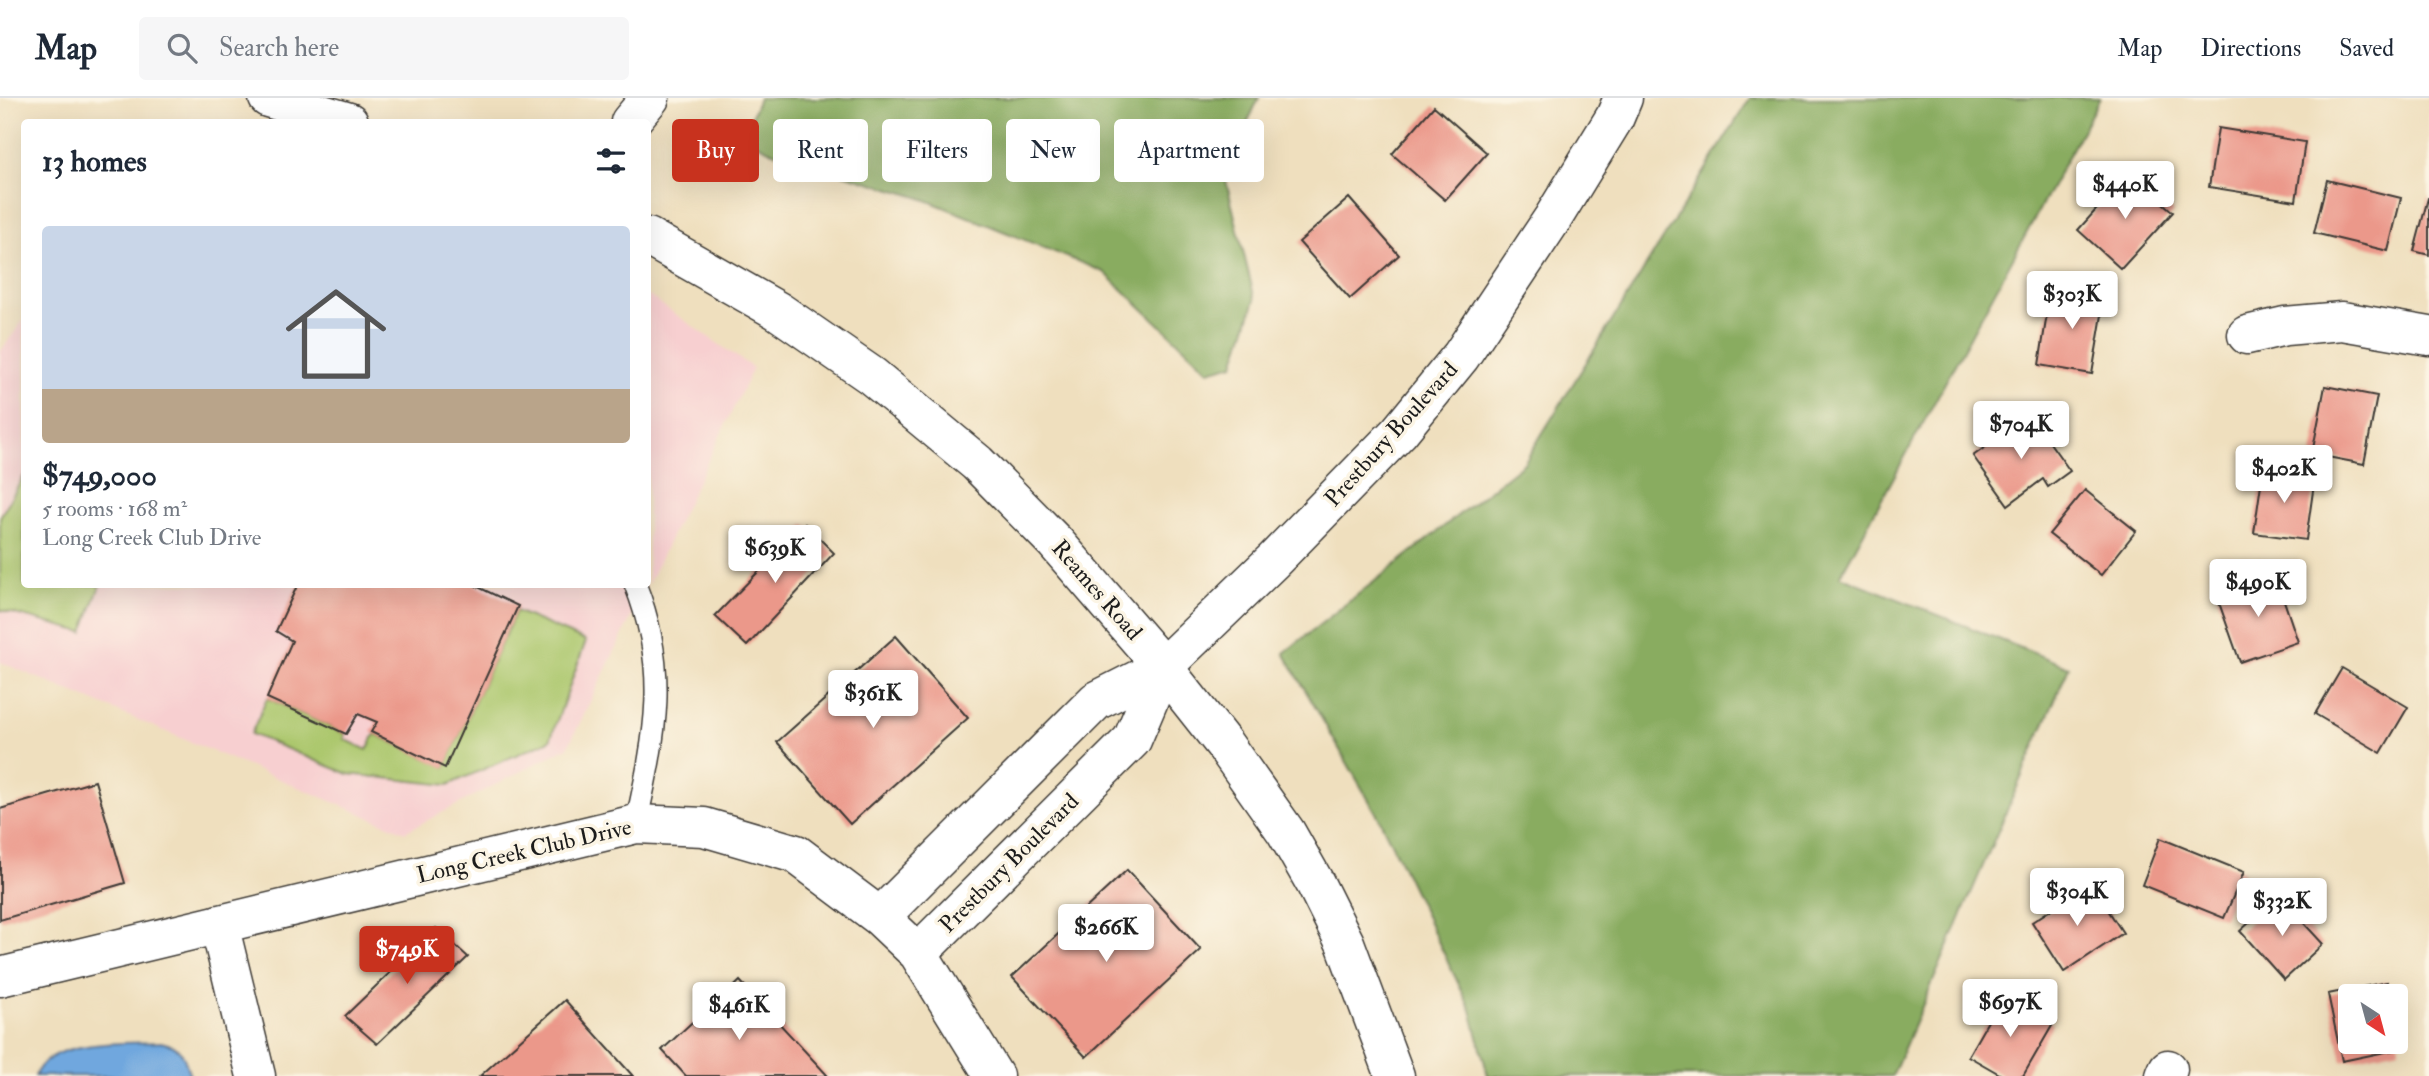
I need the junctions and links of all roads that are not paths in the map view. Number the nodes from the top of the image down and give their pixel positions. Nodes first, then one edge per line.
1 (268, 98) edge
2 (650, 98) edge
3 (1623, 98) edge
4 (339, 119) edge
5 (632, 119) edge
6 (651, 239) edge
7 (2247, 335) dead end
8 (2429, 336) edge
9 (637, 588) edge
10 (1163, 667) junction
11 (636, 824) junction
12 (880, 917) junction
13 (219, 924) junction
14 (918, 953) junction
15 (0, 977) edge
16 (991, 1075) edge
17 (256, 1076) edge
18 (1395, 1076) edge

1 - 4 street
2 - 5 street
3 - 10 street, Prestbury Boulevard
6 - 10 street, Reames Road
7 - 8 street
9 - 11 lane
10 - 12 street, Prestbury Boulevard
10 - 14 street, Prestbury Boulevard
10 - 18 street, Reames Road
11 - 12 street, Long Creek Club Drive
11 - 13 street, Long Creek Club Drive
12 - 14 street, Long Creek Club Drive
13 - 15 street, Long Creek Club Drive
13 - 17 street
14 - 16 street, Long Creek Club Drive

